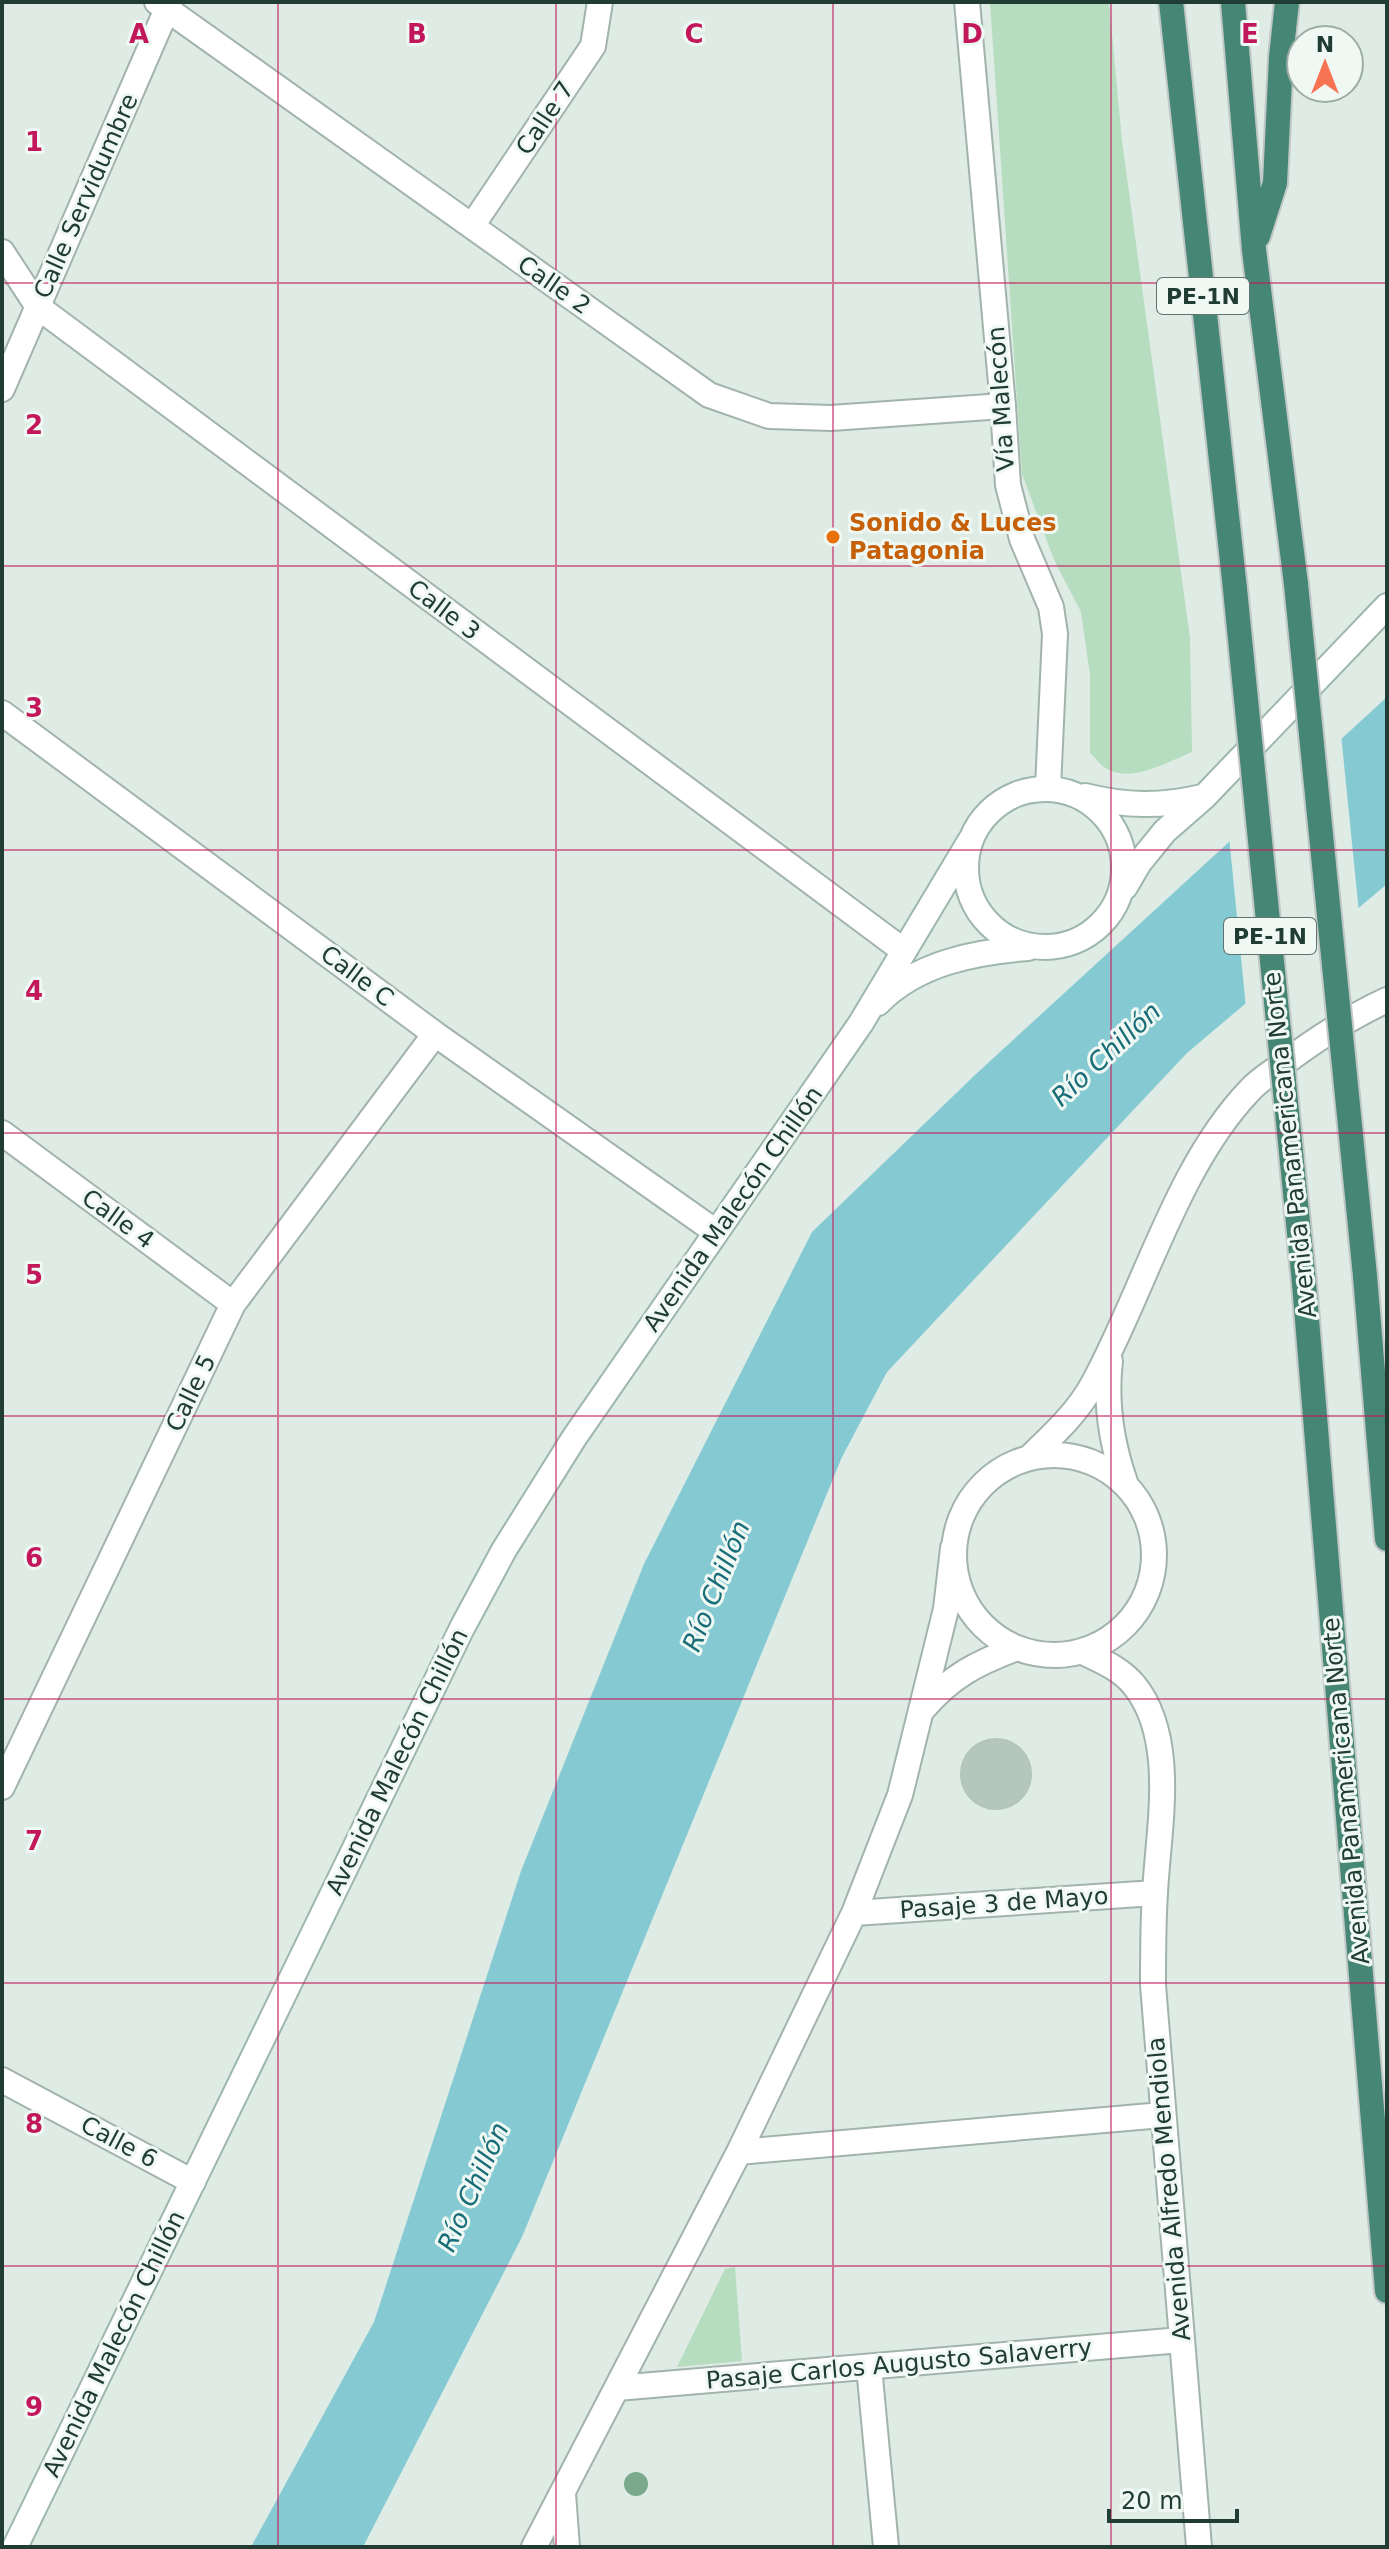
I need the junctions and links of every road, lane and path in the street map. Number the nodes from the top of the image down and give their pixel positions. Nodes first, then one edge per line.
1 (600, 2) edge
2 (967, 2) edge
3 (1171, 2) edge
4 (1233, 2) edge
5 (1287, 2) edge
6 (165, 5) edge
7 (472, 226) junction
8 (1254, 250) junction
9 (2, 252) edge
10 (38, 307) junction
11 (2, 389) edge
12 (1003, 406) junction
13 (1387, 606) edge
14 (2, 713) edge
15 (1048, 788) junction
16 (1072, 793) junction
17 (1204, 797) junction
18 (970, 841) junction
19 (1120, 895) junction
20 (1044, 947) junction
21 (904, 951) junction
22 (1387, 1000) edge
23 (861, 1023) junction
24 (435, 1034) junction
25 (2, 1133) edge
26 (716, 1232) junction
27 (233, 1304) junction
28 (1118, 1332) junction
29 (1030, 1457) junction
30 (1125, 1482) junction
31 (1387, 1539) edge
32 (953, 1548) junction
33 (1017, 1648) junction
34 (1083, 1652) junction
35 (918, 1714) junction
36 (2, 1787) edge
37 (1155, 1893) junction
38 (854, 1913) junction
39 (2, 2080) edge
40 (1162, 2115) junction
41 (739, 2152) junction
42 (193, 2182) junction
43 (1387, 2291) edge
44 (1181, 2340) junction
45 (869, 2367) junction
46 (617, 2388) junction
47 (563, 2493) junction
48 (15, 2547) edge
49 (534, 2547) edge
50 (567, 2547) edge
51 (886, 2547) edge
52 (1199, 2547) edge

1 - 7 street, Calle 7
2 - 12 street, Vía Malecón
3 - 43 highway, Avenida Panamericana Norte / PE-1N, bridge
4 - 8 highway, PE-1N
5 - 8 highway
6 - 7 street, Calle 2
6 - 10 street, Calle Servidumbre
7 - 12 street, Calle 2
8 - 31 highway, PE-1N, bridge
9 - 10 street, Calle 3
10 - 11 street, Calle Servidumbre
10 - 21 street, Calle 3
12 - 15 street, Vía Malecón
13 - 17 street
14 - 24 street, Calle C
15 - 16 street
15 - 18 street
16 - 17 street
16 - 19 street
17 - 19 street
18 - 20 street
18 - 21 street, Avenida Malecón Chillón
19 - 20 street
20 - 23 street, Avenida Malecón Chillón
21 - 23 street, Avenida Malecón Chillón
22 - 28 street
23 - 26 street, Avenida Malecón Chillón
24 - 26 street, Calle C
24 - 27 street, Calle 5
25 - 27 street, Calle 4
26 - 42 street, Avenida Malecón Chillón
27 - 36 street, Calle 5
28 - 29 street
28 - 30 street
29 - 30 street
29 - 32 street
30 - 34 street
32 - 33 street
32 - 35 street
33 - 34 street
33 - 35 street
34 - 37 street, Avenida Alfredo Mendiola
35 - 38 street
37 - 38 street, Pasaje 3 de Mayo
37 - 40 street, Avenida Alfredo Mendiola
38 - 41 street
39 - 42 street, Calle 6
40 - 41 street
40 - 44 street, Avenida Alfredo Mendiola
41 - 46 street
42 - 48 street, Avenida Malecón Chillón
44 - 45 street, Pasaje Carlos Augusto Salaverry
44 - 52 street, Avenida Alfredo Mendiola
45 - 46 street, Pasaje Carlos Augusto Salaverry
45 - 51 street
46 - 47 street
47 - 49 street
47 - 50 street

